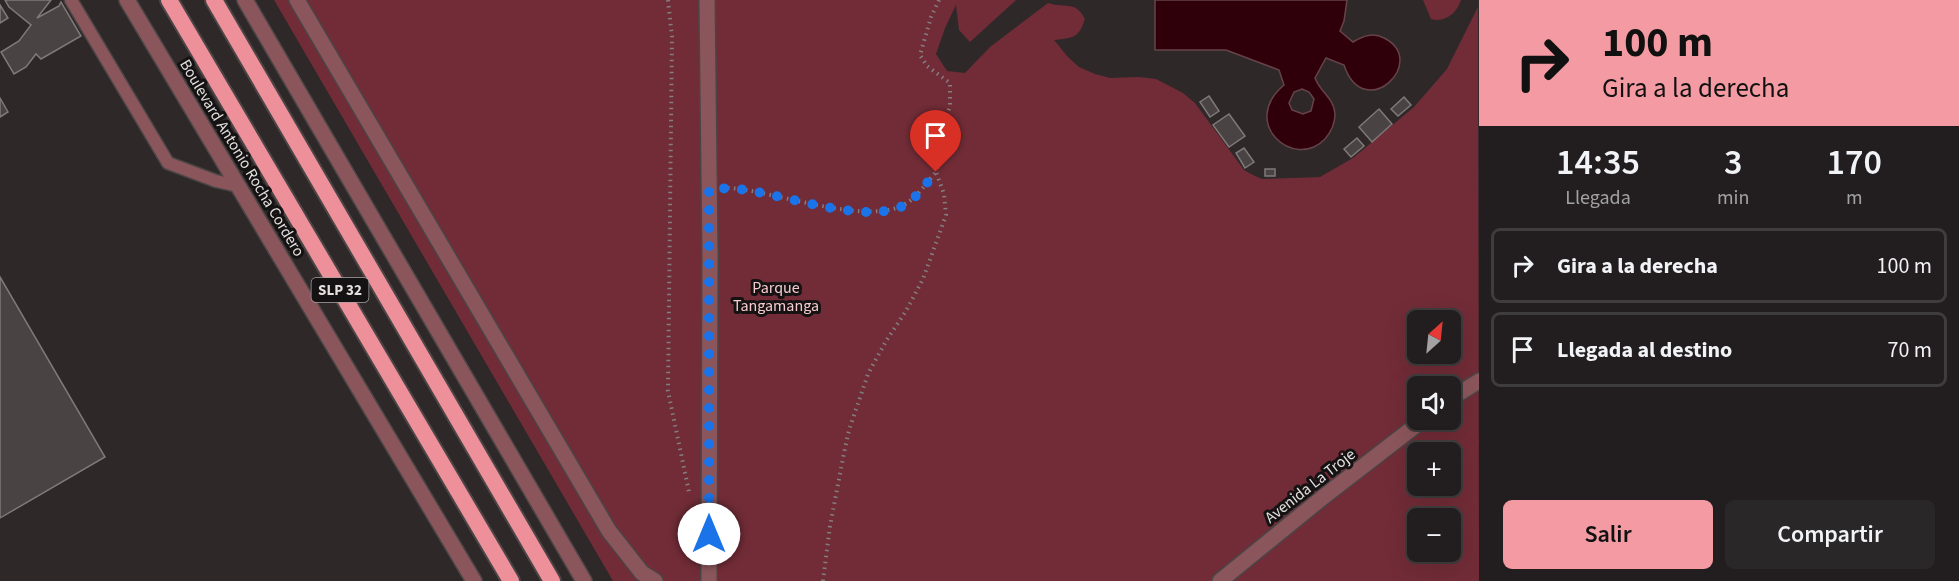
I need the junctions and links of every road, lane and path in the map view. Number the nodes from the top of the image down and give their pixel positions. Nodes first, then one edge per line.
1 (71, 0) edge
2 (127, 0) edge
3 (169, 0) edge
4 (214, 0) edge
5 (245, 0) edge
6 (297, 0) edge
7 (668, 0) edge
8 (707, 0) edge
9 (939, 0) edge
10 (936, 172) junction
11 (238, 186) junction
12 (709, 189) junction
13 (1479, 381) edge
14 (1461, 392) edge
15 (1411, 430) edge
16 (691, 503) dead end
17 (474, 581) edge
18 (511, 581) edge
19 (552, 581) edge
20 (584, 581) edge
21 (655, 581) edge
22 (709, 581) edge
23 (823, 581) edge
24 (1220, 581) edge

1 - 11 lane
2 - 11 street, Boulevard Antonio Rocha Cordero
3 - 18 highway, SLP 32
4 - 19 highway, SLP 32
5 - 20 street
6 - 21 street
7 - 16 path
8 - 12 street
9 - 10 path
10 - 12 path
10 - 23 path
11 - 17 street, Boulevard Antonio Rocha Cordero
12 - 22 street
13 - 14 street
15 - 24 street, Avenida La Troje

